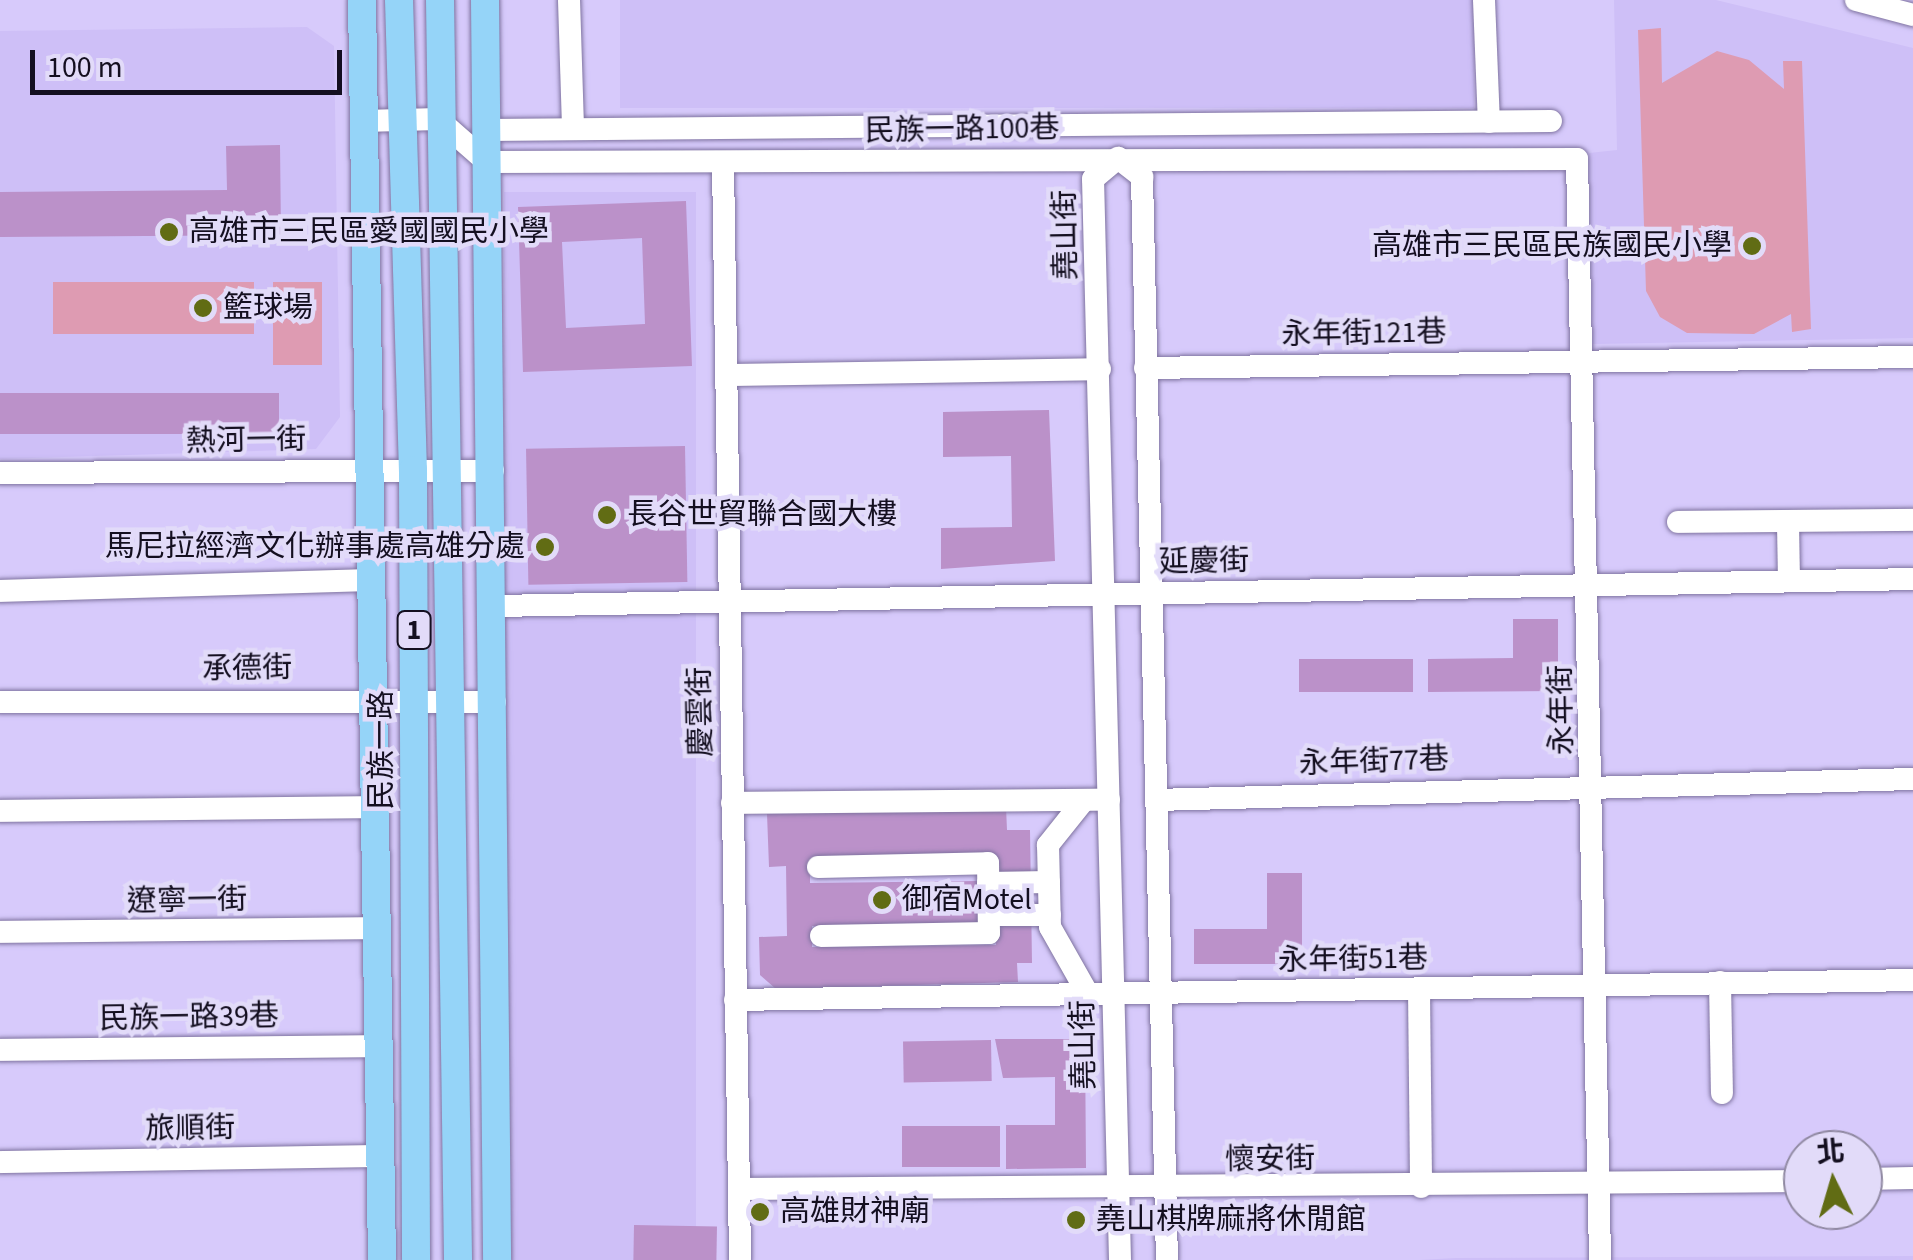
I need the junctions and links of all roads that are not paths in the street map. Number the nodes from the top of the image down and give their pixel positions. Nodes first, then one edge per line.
1 (362, 0) edge
2 (399, 0) edge
3 (440, 0) edge
4 (484, 0) edge
5 (568, 0) edge
6 (1484, 0) edge
7 (1856, 0) edge
8 (1913, 15) edge
9 (400, 120) junction
10 (438, 120) junction
11 (362, 121) junction
12 (1551, 121) dead end
13 (1489, 122) junction
14 (1117, 125) junction
15 (573, 128) junction
16 (486, 130) junction
17 (1118, 158) junction
18 (1578, 159) joint
19 (487, 162) junction
20 (723, 163) junction
21 (1913, 357) edge
22 (1585, 360) junction
23 (1145, 368) junction
24 (1100, 369) junction
25 (727, 375) junction
26 (450, 469) junction
27 (364, 470) junction
28 (413, 470) junction
29 (494, 470) junction
30 (0, 473) edge
31 (1913, 520) edge
32 (1678, 522) dead end
33 (1788, 524) junction
34 (1913, 579) edge
35 (368, 580) junction
36 (1789, 581) junction
37 (1589, 585) junction
38 (0, 591) edge
39 (1150, 593) junction
40 (1105, 594) junction
41 (729, 600) junction
42 (496, 606) junction
43 (371, 698) junction
44 (414, 698) junction
45 (451, 699) junction
46 (0, 702) edge
47 (495, 702) junction
48 (1913, 779) edge
49 (1594, 784) junction
50 (1084, 800) junction
51 (1109, 800) junction
52 (1156, 800) junction
53 (732, 803) junction
54 (373, 807) junction
55 (0, 811) edge
56 (818, 867) dead end
57 (1048, 882) junction
58 (988, 883) junction
59 (989, 915) junction
60 (1050, 915) junction
61 (375, 928) junction
62 (0, 932) edge
63 (820, 936) dead end
64 (1913, 980) edge
65 (1720, 982) junction
66 (1595, 985) junction
67 (1419, 990) junction
68 (1160, 993) junction
69 (1101, 996) junction
70 (736, 1000) junction
71 (378, 1046) junction
72 (0, 1050) edge
73 (1722, 1092) dead end
74 (380, 1156) junction
75 (0, 1162) edge
76 (1913, 1178) edge
77 (1883, 1179) edge
78 (1783, 1181) edge
79 (1599, 1186) junction
80 (1420, 1188) junction
81 (738, 1189) junction
82 (1165, 1191) junction
83 (1118, 1192) junction
84 (382, 1260) edge
85 (416, 1260) edge
86 (458, 1260) edge
87 (497, 1260) edge
88 (740, 1260) edge
89 (1120, 1260) edge
90 (1167, 1260) edge
91 (1600, 1260) edge

1 - 11 main road, 民族一路 / 1
2 - 9 main road, 民族一路 / 1
3 - 10 main road, 1
4 - 16 main road
5 - 15 street
6 - 13 street
7 - 8 street
9 - 10 street
9 - 11 street
9 - 28 main road, 民族一路 / 1
10 - 19 street
10 - 26 main road, 1
11 - 27 main road, 民族一路 / 1
12 - 13 street
13 - 14 street
14 - 15 street
14 - 17 street
15 - 16 street
16 - 19 main road
17 - 18 street, 民族一路100巷
17 - 20 street, 民族一路100巷
17 - 23 street
17 - 24 street, 堯山街
18 - 22 street, 永年街
19 - 20 street, 民族一路100巷
19 - 29 main road
20 - 25 street, 慶雲街
21 - 22 street, 永年街121巷
22 - 23 street, 永年街121巷
22 - 37 street, 永年街
23 - 39 street
24 - 25 street
24 - 40 street, 堯山街
25 - 41 street, 慶雲街
26 - 28 street, 熱河一街
26 - 29 street, 熱河一街
26 - 45 main road, 1
27 - 28 street, 熱河一街
27 - 30 street, 熱河一街
27 - 35 main road, 民族一路 / 1
28 - 44 main road, 民族一路 / 1
29 - 42 main road
31 - 33 street
32 - 33 street
33 - 36 street
34 - 36 street, 延慶街
35 - 38 street
35 - 43 main road, 民族一路 / 1
36 - 37 street, 延慶街
37 - 39 street, 延慶街
37 - 49 street, 永年街
39 - 40 street, 延慶街
39 - 52 street
40 - 41 street, 延慶街
40 - 51 street, 堯山街
41 - 42 street, 延慶街
41 - 53 street, 慶雲街
42 - 47 main road
43 - 44 street, 承德街
43 - 46 street, 承德街
43 - 54 main road, 民族一路 / 1
44 - 45 street, 承德街
44 - 85 main road, 民族一路 / 1
45 - 47 street, 承德街
45 - 86 main road, 1
47 - 87 main road
48 - 49 street, 永年街77巷
49 - 52 street, 永年街77巷
49 - 66 street, 永年街
50 - 51 street
50 - 53 street
50 - 57 street
51 - 69 street, 堯山街
52 - 68 street
53 - 70 street, 慶雲街
54 - 55 street
54 - 61 main road, 民族一路 / 1
56 - 58 street
57 - 58 street
57 - 60 street
58 - 59 street
59 - 60 street
59 - 63 street
60 - 69 street
61 - 62 street, 遼寧一街
61 - 71 main road, 民族一路 / 1
64 - 65 street, 永年街51巷
65 - 66 street, 永年街51巷
65 - 73 street
66 - 67 street, 永年街51巷
66 - 79 street, 永年街
67 - 68 street, 永年街51巷
67 - 80 street
68 - 69 street, 永年街51巷
68 - 82 street
69 - 70 street, 永年街51巷
69 - 83 street, 堯山街
70 - 81 street, 慶雲街
71 - 72 street, 民族一路39巷
71 - 74 main road, 民族一路 / 1
74 - 75 street, 旅順街
74 - 84 main road, 民族一路 / 1
76 - 77 street
78 - 79 street, 懷安街
79 - 80 street, 懷安街
79 - 91 street, 永年街
80 - 82 street, 懷安街
81 - 83 street, 懷安街
81 - 88 street, 慶雲街
82 - 83 street, 懷安街
82 - 90 street
83 - 89 street, 堯山街

